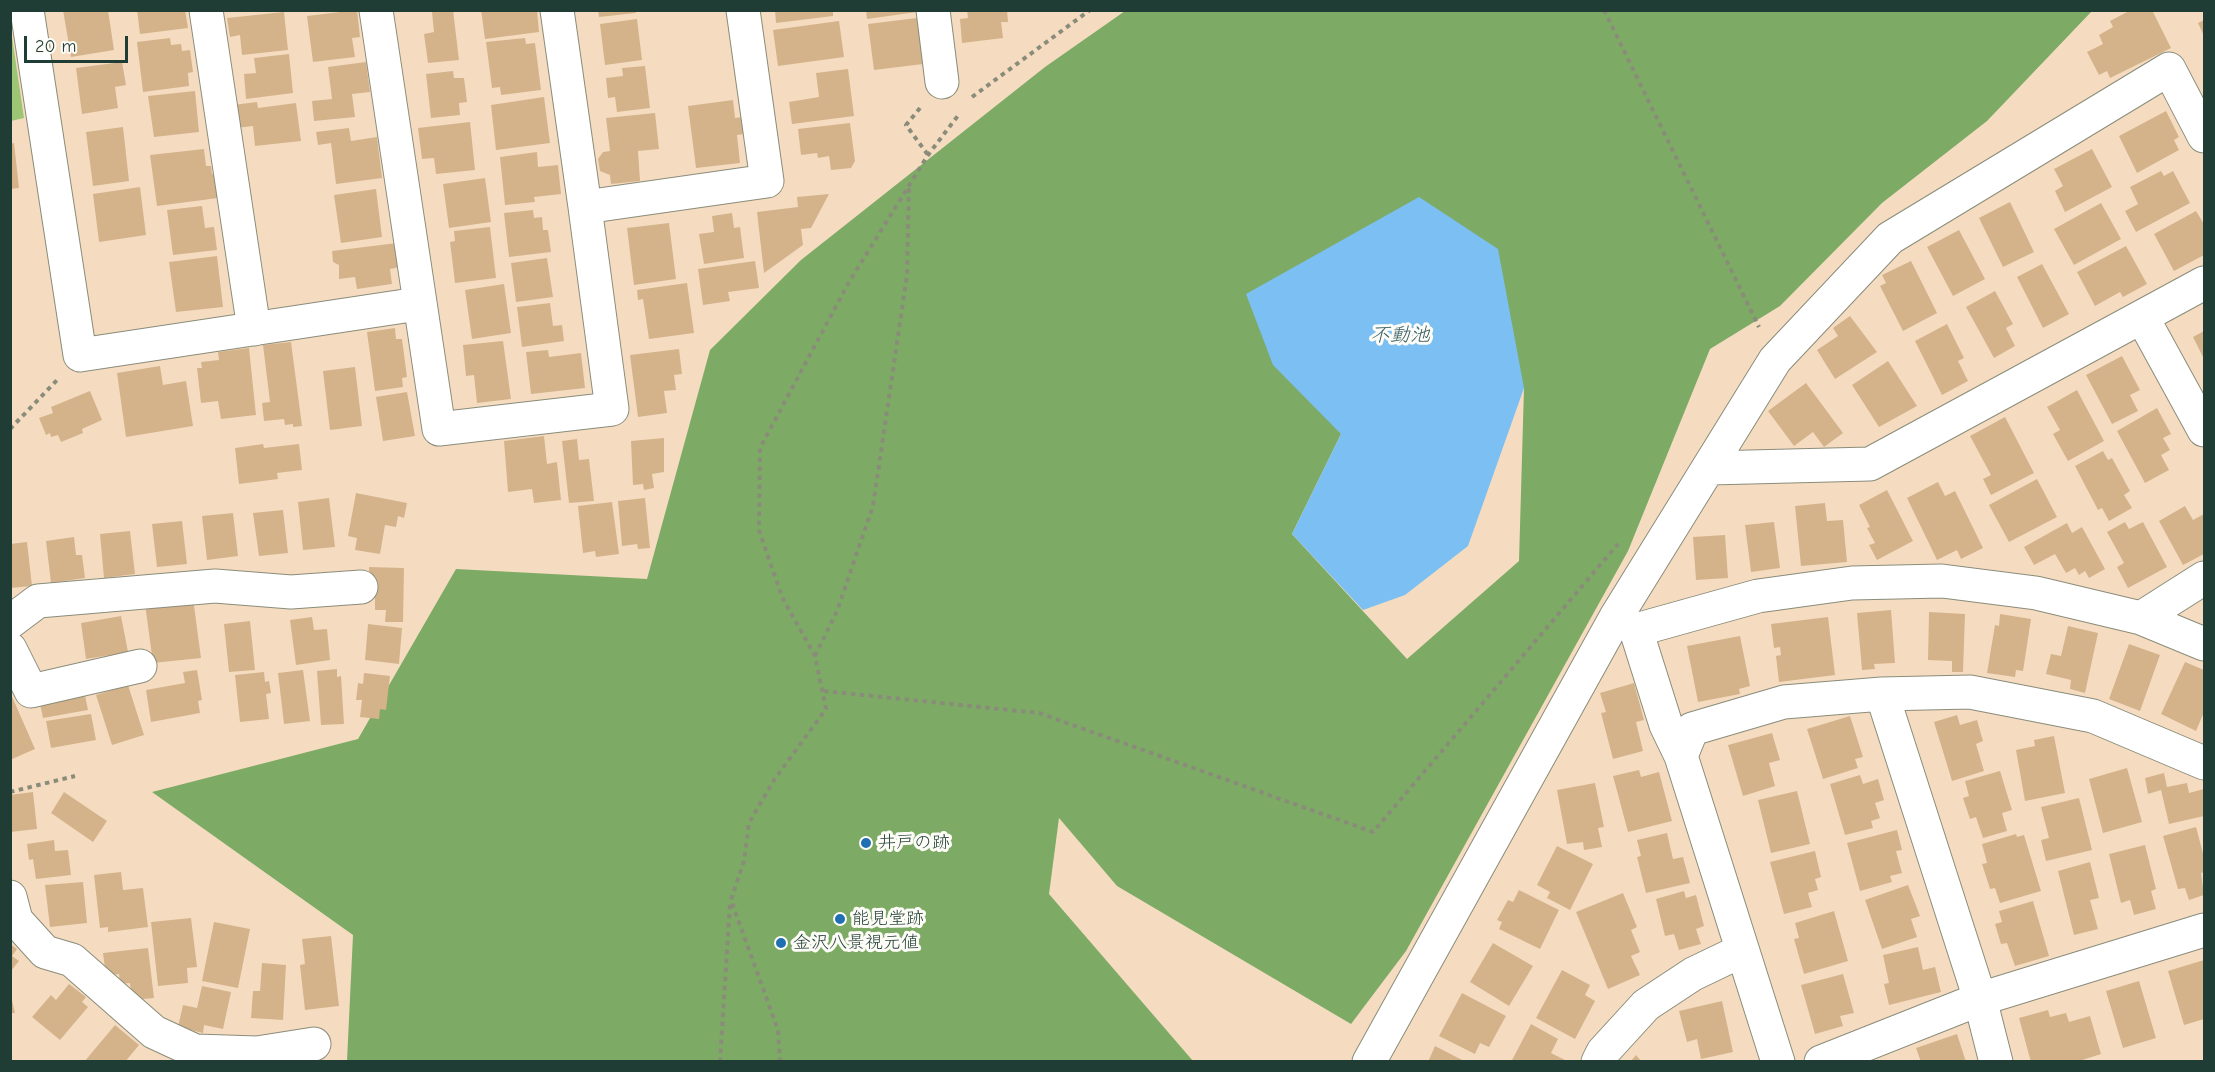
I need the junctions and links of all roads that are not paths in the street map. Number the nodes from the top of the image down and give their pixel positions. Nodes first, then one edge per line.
1 (27, 10) edge
2 (206, 10) edge
3 (376, 10) edge
4 (557, 10) edge
5 (743, 10) edge
6 (933, 10) edge
7 (942, 82) road end
8 (2205, 136) edge
9 (585, 207) junction
10 (2205, 283) edge
11 (418, 304) junction
12 (2142, 317) junction
13 (254, 329) junction
14 (2205, 430) edge
15 (1710, 468) junction
16 (2205, 578) edge
17 (361, 587) dead end
18 (2141, 618) junction
19 (10, 622) edge
20 (1626, 624) junction
21 (2205, 644) edge
22 (10, 649) edge
23 (140, 666) dead end
24 (1882, 694) junction
25 (1681, 756) junction
26 (2205, 763) edge
27 (10, 897) edge
28 (2205, 930) edge
29 (1741, 951) junction
30 (1980, 999) junction
31 (314, 1044) dead end
32 (1370, 1062) edge
33 (1598, 1062) edge
34 (1778, 1062) edge
35 (1821, 1062) edge
36 (1996, 1062) edge

1 - 13 street
2 - 13 street
3 - 11 street
4 - 9 street
5 - 9 street
6 - 7 street
8 - 15 street
9 - 11 street
10 - 12 street
11 - 13 street
12 - 14 street
12 - 15 street
15 - 20 street
16 - 18 street
17 - 19 street
18 - 20 street
18 - 21 street
20 - 25 street
20 - 32 street
22 - 23 street
24 - 25 street
24 - 26 street
24 - 30 street
25 - 29 street
27 - 31 street
28 - 30 street
29 - 33 street
29 - 34 street
30 - 35 street
30 - 36 street

